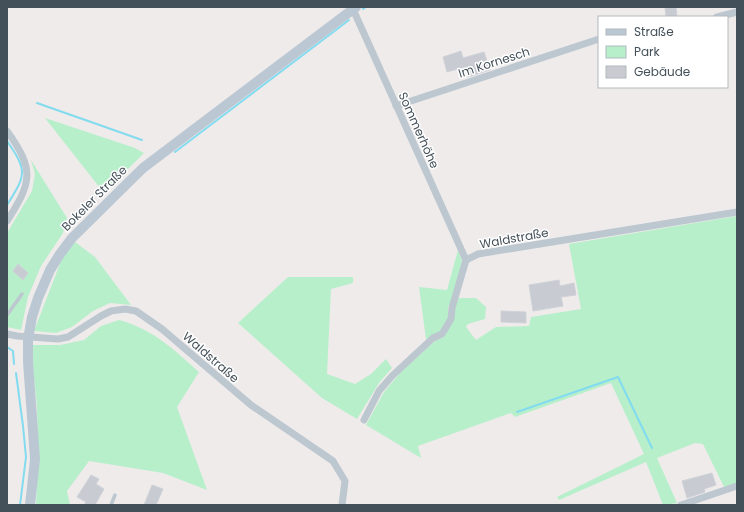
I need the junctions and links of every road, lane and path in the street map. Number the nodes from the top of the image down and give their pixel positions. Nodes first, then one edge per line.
1 (353, 8) edge
2 (737, 12) edge
3 (721, 16) edge
4 (598, 39) edge
5 (396, 106) junction
6 (7, 131) edge
7 (737, 212) edge
8 (7, 221) edge
9 (466, 260) junction
10 (22, 294) dead end
11 (7, 315) edge
12 (7, 334) edge
13 (26, 337) junction
14 (364, 420) dead end
15 (737, 486) edge
16 (115, 495) dead end
17 (30, 505) edge
18 (110, 505) edge
19 (342, 505) edge
20 (681, 505) edge

1 - 5 street, Sommerhöhe
1 - 13 street, Bokeler Straße
2 - 3 street
4 - 5 street, Im Kornesch
5 - 9 street, Sommerhöhe
6 - 8 street
7 - 9 street, Waldstraße
9 - 14 street, Waldstraße
10 - 11 lane
12 - 13 street, Waldstraße
13 - 17 street, Bokeler Straße
13 - 19 street, Waldstraße
15 - 20 street
16 - 18 lane

